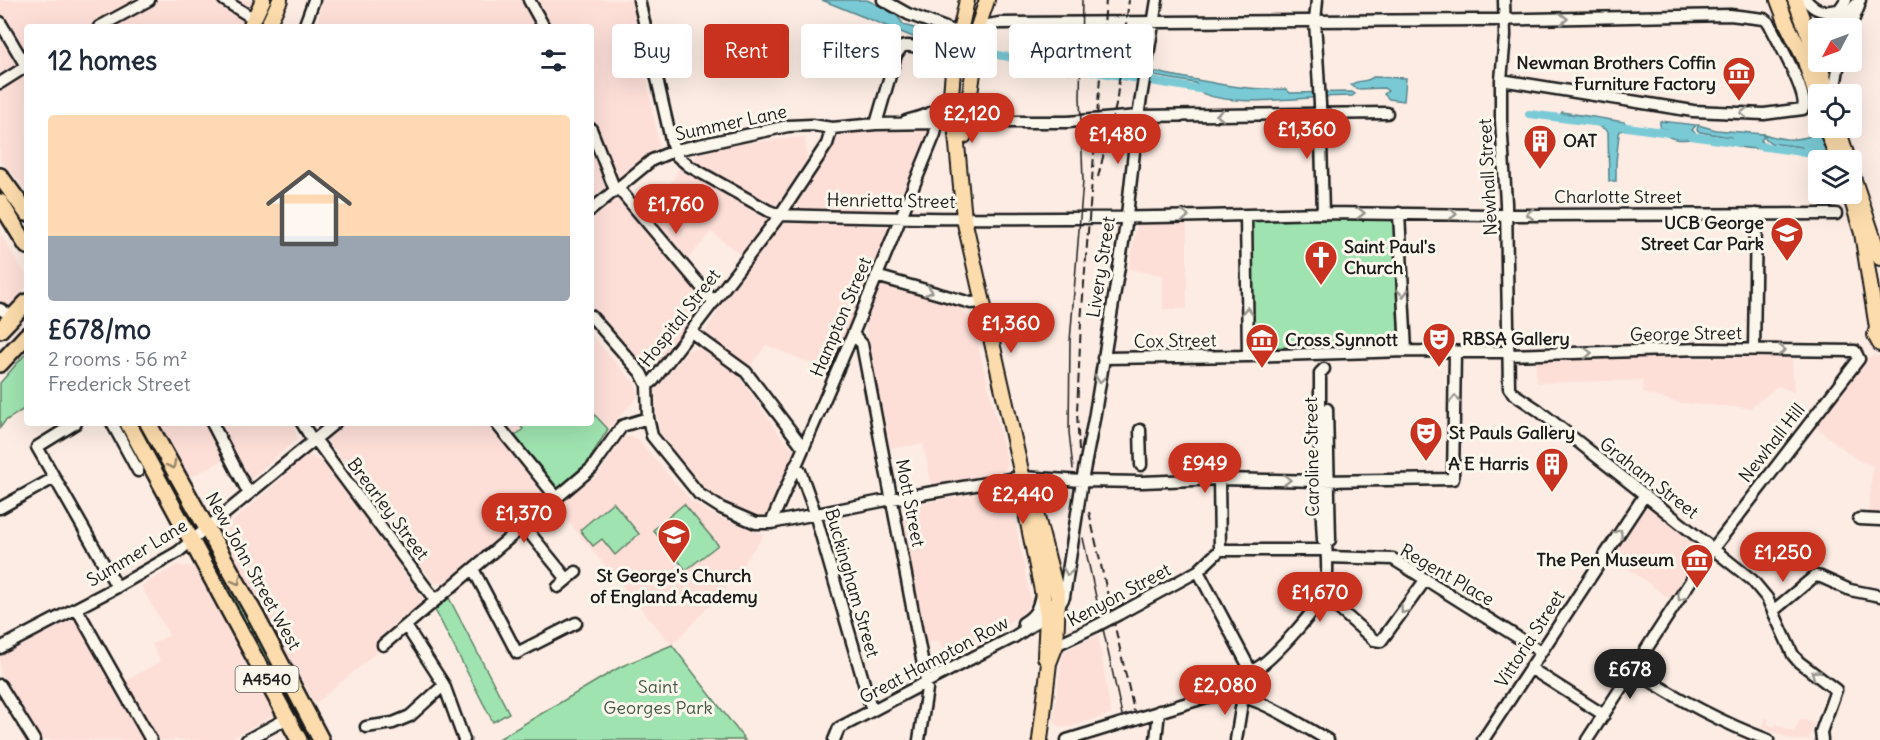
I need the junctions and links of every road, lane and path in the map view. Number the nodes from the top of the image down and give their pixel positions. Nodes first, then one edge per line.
1 (149, 0) edge
2 (224, 0) edge
3 (263, 0) edge
4 (280, 0) edge
5 (314, 0) edge
6 (530, 0) edge
7 (639, 0) edge
8 (884, 0) edge
9 (987, 0) edge
10 (1156, 0) edge
11 (1317, 0) edge
12 (1504, 0) edge
13 (1778, 0) edge
14 (1795, 0) edge
15 (1806, 0) edge
16 (1846, 0) edge
17 (1861, 0) edge
18 (967, 1) edge
19 (1838, 10) junction
20 (1833, 18) edge
21 (1844, 18) edge
22 (1854, 18) edge
23 (1505, 20) junction
24 (1315, 21) junction
25 (0, 22) edge
26 (252, 23) edge
27 (1153, 23) junction
28 (105, 24) edge
29 (268, 24) edge
30 (305, 24) edge
31 (542, 24) edge
32 (923, 24) edge
33 (961, 24) edge
34 (979, 24) edge
35 (994, 24) edge
36 (1787, 24) junction
37 (1808, 30) edge
38 (1808, 37) edge
39 (913, 45) edge
40 (1808, 51) edge
41 (24, 62) edge
42 (24, 69) edge
43 (953, 78) edge
44 (965, 78) edge
45 (972, 78) edge
46 (1501, 80) junction
47 (0, 82) edge
48 (951, 95) junction
49 (957, 109) junction
50 (1320, 110) junction
51 (1387, 113) dead end
52 (1138, 116) junction
53 (965, 122) junction
54 (937, 123) junction
55 (876, 124) junction
56 (897, 124) junction
57 (832, 128) junction
58 (594, 136) edge
59 (675, 150) junction
60 (0, 176) edge
61 (960, 181) junction
62 (616, 189) junction
63 (0, 202) edge
64 (1853, 204) edge
65 (1861, 204) edge
66 (594, 207) edge
67 (24, 209) edge
68 (1323, 213) junction
69 (1400, 213) junction
70 (1506, 214) junction
71 (1756, 214) junction
72 (1836, 214) dead end
73 (780, 215) junction
74 (1246, 215) junction
75 (1127, 218) junction
76 (900, 219) junction
77 (964, 219) junction
78 (24, 241) edge
79 (1875, 244) junction
80 (1880, 258) edge
81 (876, 276) junction
82 (1880, 292) edge
83 (714, 302) junction
84 (982, 302) junction
85 (24, 304) edge
86 (6, 313) edge
87 (594, 319) edge
88 (1878, 326) edge
89 (0, 330) edge
90 (691, 332) junction
91 (853, 334) junction
92 (24, 338) edge
93 (1880, 344) edge
94 (1754, 350) junction
95 (1406, 351) junction
96 (1324, 352) junction
97 (1455, 352) junction
98 (1508, 353) junction
99 (1248, 356) junction
100 (1103, 358) junction
101 (1859, 359) joint
102 (0, 364) edge
103 (647, 385) junction
104 (648, 418) junction
105 (71, 426) edge
106 (114, 426) edge
107 (130, 426) edge
108 (150, 426) edge
109 (214, 426) edge
110 (304, 426) edge
111 (331, 426) edge
112 (498, 426) edge
113 (1140, 430) dead end
114 (314, 440) junction
115 (803, 447) junction
116 (1141, 465) dead end
117 (795, 466) junction
118 (138, 471) dead end
119 (1022, 477) junction
120 (54, 478) junction
121 (1219, 479) junction
122 (1082, 481) junction
123 (1324, 481) junction
124 (249, 494) junction
125 (1644, 496) junction
126 (556, 497) junction
127 (1027, 497) junction
128 (892, 499) junction
129 (0, 508) edge
130 (815, 514) junction
131 (1859, 519) dead end
132 (1880, 520) edge
133 (771, 523) junction
134 (523, 525) junction
135 (207, 529) junction
136 (192, 541) junction
137 (1713, 549) junction
138 (1220, 550) junction
139 (1326, 550) junction
140 (473, 569) junction
141 (1198, 572) junction
142 (1426, 579) junction
143 (117, 587) junction
144 (558, 587) dead end
145 (1042, 592) junction
146 (1323, 595) junction
147 (1880, 596) edge
148 (435, 600) junction
149 (76, 609) junction
150 (1773, 611) junction
151 (1052, 612) junction
152 (576, 623) dead end
153 (406, 626) junction
154 (383, 645) dead end
155 (1056, 645) junction
156 (0, 648) edge
157 (1541, 652) junction
158 (974, 657) junction
159 (1049, 663) junction
160 (1530, 668) junction
161 (1633, 670) junction
162 (1251, 672) junction
163 (926, 682) junction
164 (0, 685) edge
165 (444, 686) junction
166 (1223, 695) junction
167 (1242, 696) junction
168 (872, 711) junction
169 (1159, 711) junction
170 (1604, 715) junction
171 (288, 718) junction
172 (366, 727) dead end
173 (835, 736) edge
174 (1750, 737) edge
175 (34, 740) edge
176 (151, 740) edge
177 (247, 740) edge
178 (299, 740) edge
179 (321, 740) edge
180 (464, 740) edge
181 (919, 740) edge
182 (1040, 740) edge
183 (1067, 740) edge
184 (1156, 740) edge
185 (1236, 740) edge
186 (1327, 740) edge
187 (1483, 740) edge
188 (1587, 740) edge
189 (1768, 740) edge
190 (1822, 740) edge

1 - 28 street
2 - 26 street
3 - 26 main road
4 - 29 main road
5 - 30 street
6 - 31 street
7 - 59 street
8 - 32 street
9 - 34 main road
10 - 27 street, Livery Street
11 - 24 street
12 - 23 street, Newhall Street
13 - 36 main road
14 - 37 main road
15 - 19 street
16 - 19 street
17 - 21 street
17 - 22 street
18 - 33 main road
19 - 20 street
23 - 24 street
23 - 46 street, Newhall Street
23 -> 46 street
24 - 27 street
24 - 50 street
25 - 41 street
27 - 35 street
27 - 52 street, Livery Street
36 - 38 street
36 - 40 main road
39 - 55 street
42 - 47 street
43 - 48 main road
44 - 49 main road
45 - 53 main road
46 - 70 street, Newhall Street
48 - 49 main road
48 - 56 street, Summer Lane
49 - 54 street
49 - 61 main road
50 - 51 street
50 -> 52 street
50 - 68 street
52 - 53 street
52 - 75 street, Livery Street
53 - 61 main road
54 - 56 street, Summer Lane
54 - 76 street, Hampton Street
55 - 56 street, Summer Lane
55 - 57 street, Summer Lane
57 - 59 street, Summer Lane
57 - 73 street, Hospital Street
58 - 62 street
59 - 62 street, Summer Lane
59 - 73 street, Henrietta Street
60 - 67 highway
61 - 77 main road
62 - 66 street, Summer Lane
62 - 83 street
63 - 78 highway
64 - 88 main road
65 - 79 main road
68 -> 69 street, Charlotte Street
68 - 74 street, Charlotte Street
69 -> 70 street, Charlotte Street
69 -> 95 street
71 -> 70 street, Charlotte Street
70 - 98 street, Newhall Street
71 - 72 street, Charlotte Street
71 - 94 street
73 - 76 street, Henrietta Street
73 - 83 street, Hospital Street
75 -> 74 street, Henrietta Street
99 -> 74 street
75 - 77 street, Henrietta Street
75 - 100 street, Livery Street
76 - 77 street, Henrietta Street
76 - 81 street, Hampton Street
77 - 84 main road
79 - 80 main road
79 - 82 main road
81 -> 84 street
81 - 91 street, Hampton Street
83 - 90 street, Hospital Street
84 - 119 main road
85 - 86 highway
86 - 89 highway
87 - 103 street
88 - 93 main road
90 - 103 street, Hospital Street
90 - 115 street
91 - 115 street, Hampton Street
91 - 128 street, Mott Street
92 - 102 highway
98 -> 94 street, George Street
94 -> 101 street, George Street
95 - 96 street, Cox Street
95 - 97 street, George Street
96 - 99 street, Cox Street
96 - 123 street, Caroline Street
97 - 98 street, George Street
123 -> 97 street
98 - 125 street, Graham Street
99 - 100 street, Cox Street
100 -> 122 street, Livery Street
101 - 137 street, Newhall Hill
103 - 104 street, Hospital Street
104 - 126 street
104 - 133 street
105 - 120 street
106 - 118 street
107 - 136 highway, A4540
108 -> 135 highway, New John Street West / A4540
109 - 124 street
110 - 114 street, Brearley Street
111 - 114 street, Summer Lane
112 - 126 street
113 - 116 street
114 - 124 street, Summer Lane
114 - 148 street, Brearley Street
115 - 117 street, Hampton Street
117 - 130 street, Buckingham Street
117 - 133 street, Hampton Street
119 - 122 street
119 - 127 main road
119 - 128 street
120 - 129 street
120 - 143 street
121 - 122 street
121 -> 123 street
121 - 138 street
122 -> 151 street, Livery Street
123 - 139 street, Caroline Street
124 - 135 street, Summer Lane
125 - 137 street, Graham Street
157 -> 125 street, Vittoria Street
126 - 134 street
127 - 145 main road
127 - 151 main road
128 - 130 street
128 - 163 street, Mott Street
130 - 133 street
130 - 168 street, Buckingham Street
131 - 132 street
134 - 140 street
134 - 144 street
135 - 136 street, Summer Lane
135 -> 179 highway, New John Street West / A4540
136 - 143 street, Summer Lane
136 - 171 highway, A4540
137 - 150 street, Graham Street
137 -> 161 street, Newhall Hill
138 - 139 street, Regent Place
138 - 141 street, Kenyon Street
139 - 142 street, Regent Place
139 - 146 street, Caroline Street
140 - 148 street
140 - 152 street
141 - 155 street, Kenyon Street, bridge
141 - 162 street, Kenyon Street
142 -> 146 street
142 - 157 street, Regent Place
143 - 149 street, Summer Lane
145 - 151 main road
145 - 158 street
146 - 162 street, Caroline Street
147 - 150 street
148 - 153 street
149 - 156 street, Summer Lane
149 - 176 street
190 -> 150 street, Graham Street
151 - 155 main road
151 - 158 street, Great Hampton Row
151 - 159 main road
153 - 154 street
153 - 165 street
155 - 159 main road
157 - 160 street, Vittoria Street
158 - 163 street, Great Hampton Row
159 - 182 main road
160 - 170 street
160 - 187 street, Vittoria Street
161 - 170 street, Newhall Hill
161 - 174 street
162 - 166 street, Caroline Street
163 - 168 street, Great Hampton Row
163 - 181 street, Mott Street
164 - 175 street
165 - 172 street
165 - 180 street
166 - 167 street
166 - 169 street
167 - 185 street
167 - 186 street
168 - 173 street, Great Hampton Row
169 - 183 street
169 - 184 street
170 - 188 street, Newhall Hill
171 - 177 street
171 - 178 highway, A4540
174 - 189 street

